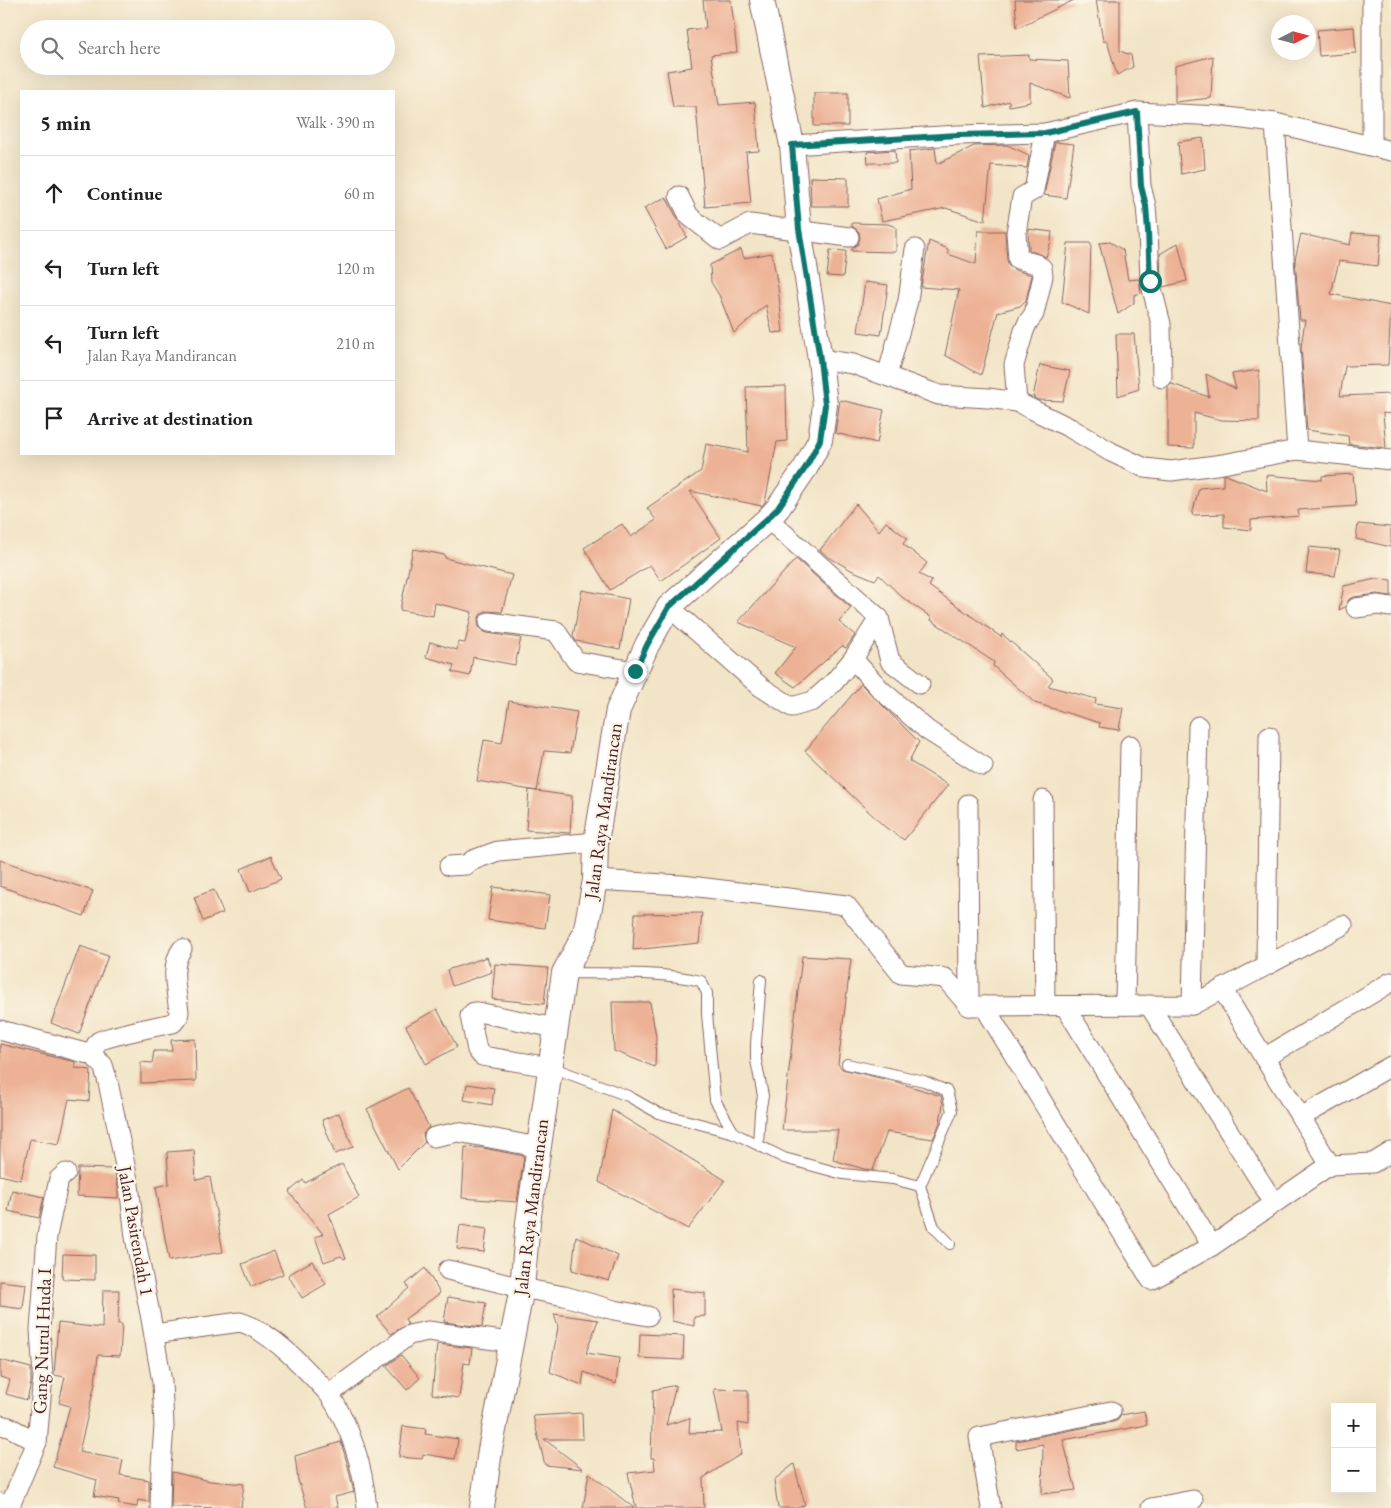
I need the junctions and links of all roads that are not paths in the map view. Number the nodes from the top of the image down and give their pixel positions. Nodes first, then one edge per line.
1 (762, 0) edge
2 (1372, 0) edge
3 (1137, 112) junction
4 (1275, 123) junction
5 (1045, 133) junction
6 (792, 145) junction
7 (1372, 145) junction
8 (1391, 151) edge
9 (679, 196) dead end
10 (799, 229) junction
11 (849, 237) dead end
12 (915, 249) dead end
13 (820, 359) junction
14 (887, 376) junction
15 (1162, 378) dead end
16 (1017, 402) junction
17 (1297, 450) junction
18 (1391, 460) edge
19 (768, 518) junction
20 (1391, 606) edge
21 (669, 607) junction
22 (1356, 608) dead end
23 (879, 618) junction
24 (489, 622) dead end
25 (853, 659) junction
26 (635, 671) junction
27 (920, 684) dead end
28 (1198, 726) dead end
29 (1269, 736) dead end
30 (1130, 745) dead end
31 (983, 766) dead end
32 (1043, 800) dead end
33 (968, 804) dead end
34 (596, 842) junction
35 (449, 866) dead end
36 (595, 880) junction
37 (1343, 925) dead end
38 (182, 949) dead end
39 (1266, 965) junction
40 (564, 973) junction
41 (761, 980) dead end
42 (1391, 982) edge
43 (1222, 989) junction
44 (1149, 1005) junction
45 (1192, 1005) junction
46 (977, 1006) junction
47 (1045, 1006) junction
48 (1065, 1006) junction
49 (1125, 1006) junction
50 (555, 1028) junction
51 (0, 1030) edge
52 (92, 1055) junction
53 (1264, 1058) junction
54 (848, 1064) dead end
55 (1391, 1066) edge
56 (550, 1067) junction
57 (1301, 1117) junction
58 (734, 1133) junction
59 (434, 1137) dead end
60 (758, 1144) junction
61 (538, 1147) junction
62 (1391, 1152) edge
63 (1330, 1165) junction
64 (66, 1172) dead end
65 (920, 1186) junction
66 (1274, 1203) junction
67 (950, 1244) dead end
68 (1212, 1246) junction
69 (448, 1270) dead end
70 (522, 1288) junction
71 (648, 1316) dead end
72 (154, 1334) junction
73 (510, 1342) junction
74 (329, 1394) junction
75 (1111, 1411) dead end
76 (0, 1425) edge
77 (37, 1442) junction
78 (1193, 1500) dead end
79 (483, 1504) edge
80 (9, 1508) edge
81 (160, 1508) edge
82 (367, 1508) edge
83 (991, 1508) edge
84 (1151, 1508) edge

1 - 6 street, Jalan Raya Mandirancan
2 - 7 street
3 - 4 street
3 - 5 street
3 - 15 street
4 - 7 street
4 - 17 street
5 - 6 street
5 - 16 street
6 - 10 street, Jalan Raya Mandirancan
7 - 8 street
9 - 10 street
10 - 11 street
10 - 13 street, Jalan Raya Mandirancan
12 - 14 street
13 - 14 street
13 - 19 street, Jalan Raya Mandirancan
14 - 16 street
16 - 17 street
17 - 18 street
19 - 21 street, Jalan Raya Mandirancan
19 - 23 street
20 - 22 street
21 - 25 street
21 - 26 street, Jalan Raya Mandirancan
23 - 25 street
23 - 27 street
24 - 26 street
25 - 31 street
26 - 34 street, Jalan Raya Mandirancan
28 - 45 street
29 - 39 street
30 - 49 street
32 - 47 street
33 - 46 street
34 - 35 street
34 - 36 street, Jalan Raya Mandirancan
36 - 40 street, Jalan Raya Mandirancan
36 - 46 street
37 - 39 street
38 - 52 street
39 - 43 street
40 - 50 street, Jalan Raya Mandirancan
40 - 58 lane
41 - 60 lane
42 - 53 street
43 - 45 street
43 - 53 street
44 - 45 street
44 - 49 street
44 - 66 street
46 - 47 street
46 - 68 street
47 - 48 street
48 - 49 street
48 - 68 street
50 - 56 street, Jalan Raya Mandirancan
50 - 56 street
51 - 52 street
52 - 72 street, Jalan Pasirendah 1
53 - 57 street
54 - 65 lane
55 - 57 street
56 - 58 lane
56 - 61 street, Jalan Raya Mandirancan
57 - 63 street
58 - 60 lane
59 - 61 street
60 - 65 lane
61 - 70 street, Jalan Raya Mandirancan
62 - 63 street
63 - 66 street
64 - 77 street, Gang Nurul Huda I
65 - 67 lane
66 - 68 street
69 - 70 street
70 - 71 street
70 - 73 street, Jalan Raya Mandirancan
72 - 74 street
72 - 81 street, Jalan Pasirendah 1
73 - 74 street
73 - 79 street, Jalan Raya Mandirancan
74 - 82 street
75 - 83 street
76 - 77 street
77 - 80 street, Gang Nurul Huda I
78 - 84 street

